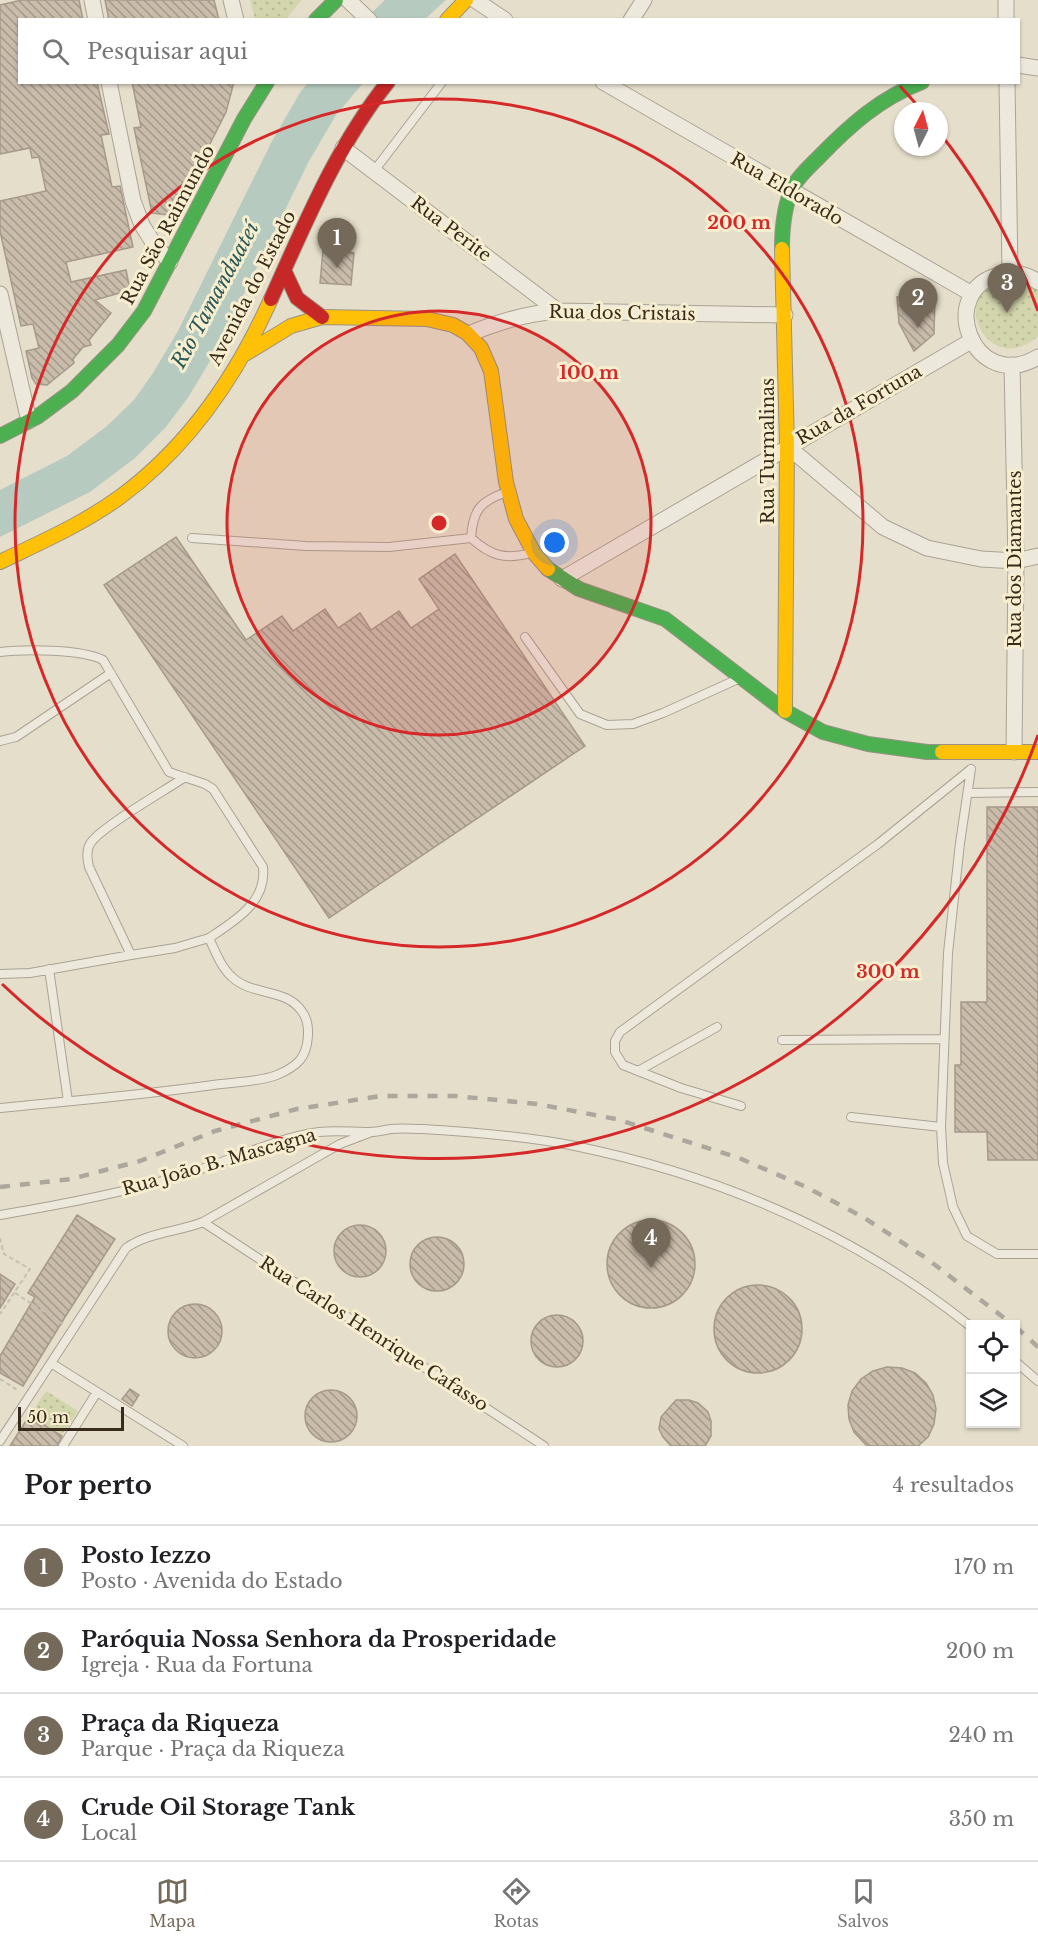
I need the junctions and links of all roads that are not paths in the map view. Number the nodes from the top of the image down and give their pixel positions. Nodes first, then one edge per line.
1 (92, 0) edge
2 (231, 0) edge
3 (336, 0) edge
4 (466, 0) edge
5 (475, 0) edge
6 (644, 0) edge
7 (1006, 0) edge
8 (96, 18) edge
9 (236, 18) edge
10 (318, 18) edge
11 (449, 18) edge
12 (502, 18) edge
13 (632, 18) edge
14 (1006, 18) edge
15 (1020, 65) edge
16 (1038, 68) edge
17 (109, 84) edge
18 (250, 84) edge
19 (266, 84) edge
20 (386, 84) edge
21 (440, 84) edge
22 (606, 84) edge
23 (918, 84) edge
24 (1007, 84) edge
25 (254, 100) junction
26 (343, 148) junction
27 (374, 171) junction
28 (790, 190) junction
29 (170, 262) junction
30 (284, 270) junction
31 (1010, 273) junction
32 (1038, 282) edge
33 (0, 294) edge
34 (972, 294) junction
35 (558, 311) junction
36 (785, 315) junction
37 (322, 317) junction
38 (469, 334) junction
39 (971, 341) junction
40 (242, 356) junction
41 (1038, 357) edge
42 (1012, 365) junction
43 (28, 421) junction
44 (0, 436) edge
45 (787, 446) junction
46 (508, 491) junction
47 (192, 538) dead end
48 (471, 538) junction
49 (534, 552) junction
50 (1038, 556) edge
51 (1016, 561) junction
52 (0, 562) edge
53 (562, 579) junction
54 (525, 637) dead end
55 (0, 652) edge
56 (111, 673) junction
57 (742, 677) junction
58 (785, 711) junction
59 (0, 741) edge
60 (973, 752) junction
61 (1014, 752) junction
62 (1038, 752) edge
63 (971, 769) junction
64 (185, 777) junction
65 (1038, 792) edge
66 (968, 793) junction
67 (209, 938) junction
68 (131, 955) junction
69 (49, 969) junction
70 (0, 974) edge
71 (717, 1027) dead end
72 (944, 1039) junction
73 (782, 1040) dead end
74 (638, 1071) junction
75 (68, 1101) junction
76 (741, 1106) dead end
77 (0, 1108) edge
78 (850, 1117) dead end
79 (941, 1126) junction
80 (373, 1132) junction
81 (0, 1215) edge
82 (203, 1222) junction
83 (1038, 1254) edge
84 (966, 1323) edge
85 (51, 1363) junction
86 (1020, 1365) edge
87 (1038, 1380) edge
88 (97, 1392) junction
89 (0, 1441) edge
90 (63, 1446) edge
91 (183, 1446) edge
92 (544, 1446) edge

1 - 8 street
2 - 9 street
3 - 10 main road
4 - 11 main road
5 - 12 street
6 - 13 street
7 - 14 street
15 - 16 street
17 - 29 street
18 - 25 street
19 - 25 main road, Rua São Raimundo
20 - 26 main road, Avenida do Estado
21 - 27 lane
22 - 28 street, Rua Eldorado
23 - 28 main road
24 - 31 street
25 - 29 main road, Rua São Raimundo
26 - 27 street, Rua Perite
26 - 30 main road, Avenida do Estado
27 - 35 street, Rua Perite
28 - 34 street, Rua Eldorado
28 - 36 main road, Rua Turmalinas
29 - 43 main road, Rua São Raimundo
30 - 37 main road
30 - 40 main road, Avenida do Estado
31 - 32 street
31 - 34 street
33 - 43 street
34 - 39 street
35 - 36 street, Rua dos Cristais
35 - 38 street, Rua dos Cristais
36 - 45 main road, Rua Turmalinas
37 - 38 main road
37 - 40 main road
38 - 46 main road
39 - 42 street
39 - 45 street, Rua da Fortuna
40 - 52 main road, Avenida do Estado
41 - 42 street
42 - 51 street, Rua dos Diamantes
43 - 44 main road, Rua São Raimundo
45 - 51 street
45 - 53 street, Rua da Fortuna
45 - 58 main road, Rua Turmalinas
46 - 48 lane
46 - 49 main road
47 - 48 lane
48 - 49 lane
49 - 53 main road
50 - 51 street
51 - 61 street, Rua dos Diamantes
53 - 57 main road
54 - 57 lane
55 - 56 lane
56 - 59 lane
56 - 64 lane
57 - 58 main road
58 - 60 main road
60 - 61 main road
60 - 63 lane
61 - 62 main road
63 - 66 lane
63 - 74 lane
64 - 67 lane
64 - 68 lane
65 - 66 lane
66 - 72 lane
67 - 68 lane
67 - 75 lane
68 - 69 lane
69 - 70 lane
69 - 75 lane
71 - 74 lane
72 - 73 lane
72 - 79 lane
74 - 76 lane
75 - 77 lane
78 - 79 lane
79 - 83 lane
80 - 81 lane, Rua João B. Mascagna
80 - 82 lane
80 - 84 lane, Rua João B. Mascagna
82 - 85 lane
82 - 92 lane, Rua Carlos Henrique Cafasso
85 - 88 lane
85 - 89 lane
86 - 87 lane
88 - 90 lane
88 - 91 lane

